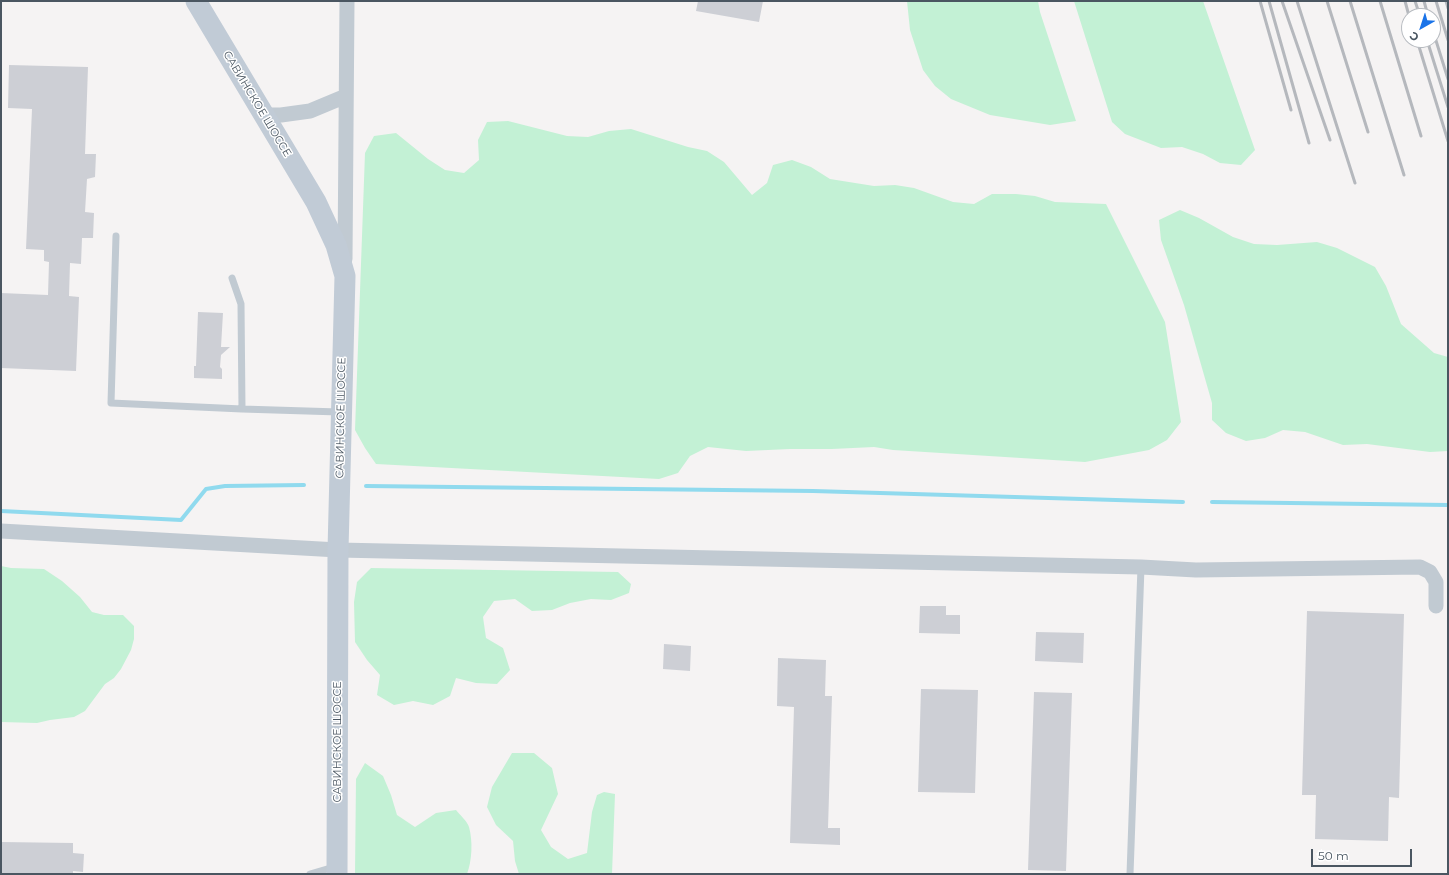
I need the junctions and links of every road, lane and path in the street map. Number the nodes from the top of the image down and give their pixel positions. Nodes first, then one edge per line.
1 (196, 1) edge
2 (347, 1) edge
3 (346, 96) junction
4 (264, 115) junction
5 (116, 236) dead end
6 (345, 276) junction
7 (232, 278) dead end
8 (242, 409) junction
9 (341, 412) junction
10 (1, 530) edge
11 (338, 550) junction
12 (1141, 567) junction
13 (1436, 606) dead end
14 (337, 870) edge
15 (310, 874) edge
16 (1130, 874) edge

1 - 4 street, САВИНСКОЕ ШОССЕ
2 - 3 street
3 - 4 street
3 - 6 street
4 - 6 street, САВИНСКОЕ ШОССЕ
5 - 8 lane
6 - 9 street, САВИНСКОЕ ШОССЕ
7 - 8 lane
8 - 9 lane
9 - 11 street, САВИНСКОЕ ШОССЕ
10 - 11 street
11 - 12 street
11 - 14 street, САВИНСКОЕ ШОССЕ
12 - 13 street
12 - 16 lane
14 - 15 lane

